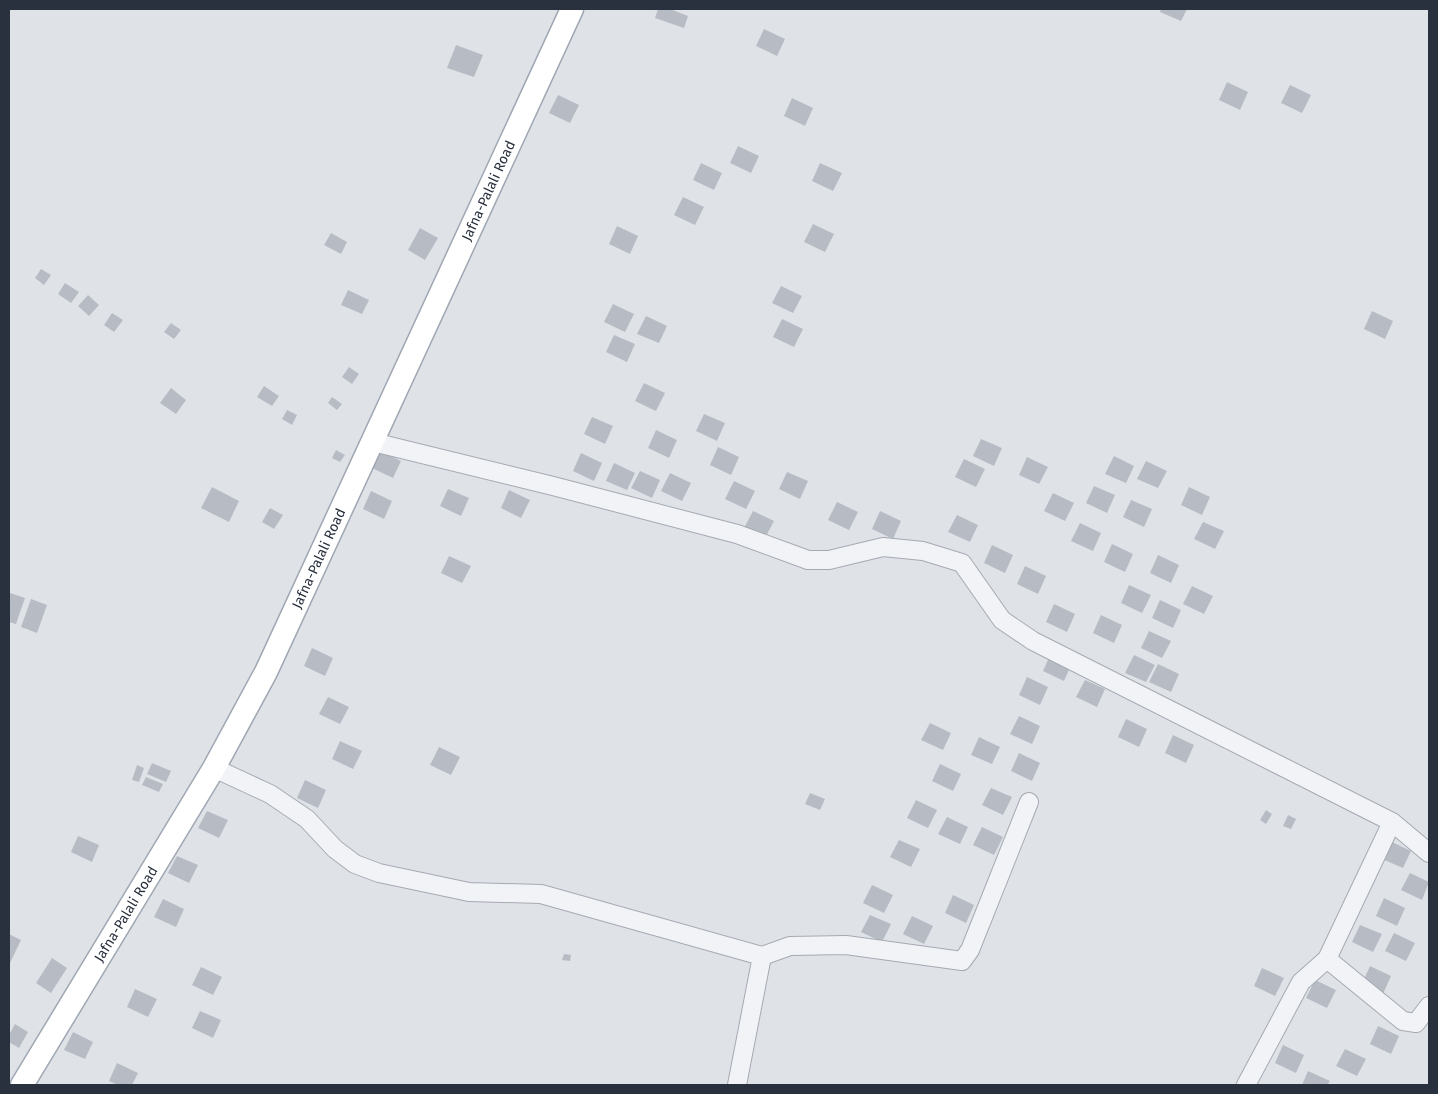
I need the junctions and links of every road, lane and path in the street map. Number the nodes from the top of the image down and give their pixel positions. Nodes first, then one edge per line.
1 (572, 9) edge
2 (373, 442) junction
3 (214, 768) junction
4 (1030, 802) dead end
5 (1392, 822) junction
6 (1429, 853) edge
7 (762, 956) junction
8 (1327, 959) junction
9 (1429, 1006) edge
10 (22, 1085) edge
11 (737, 1085) edge
12 (1246, 1085) edge

1 - 2 main road, Jafna-Palali Road
2 - 3 main road, Jafna-Palali Road
2 - 5 street
3 - 7 street
3 - 10 main road, Jafna-Palali Road
4 - 7 street
5 - 6 street
5 - 8 street
7 - 11 street
8 - 9 street
8 - 12 street

